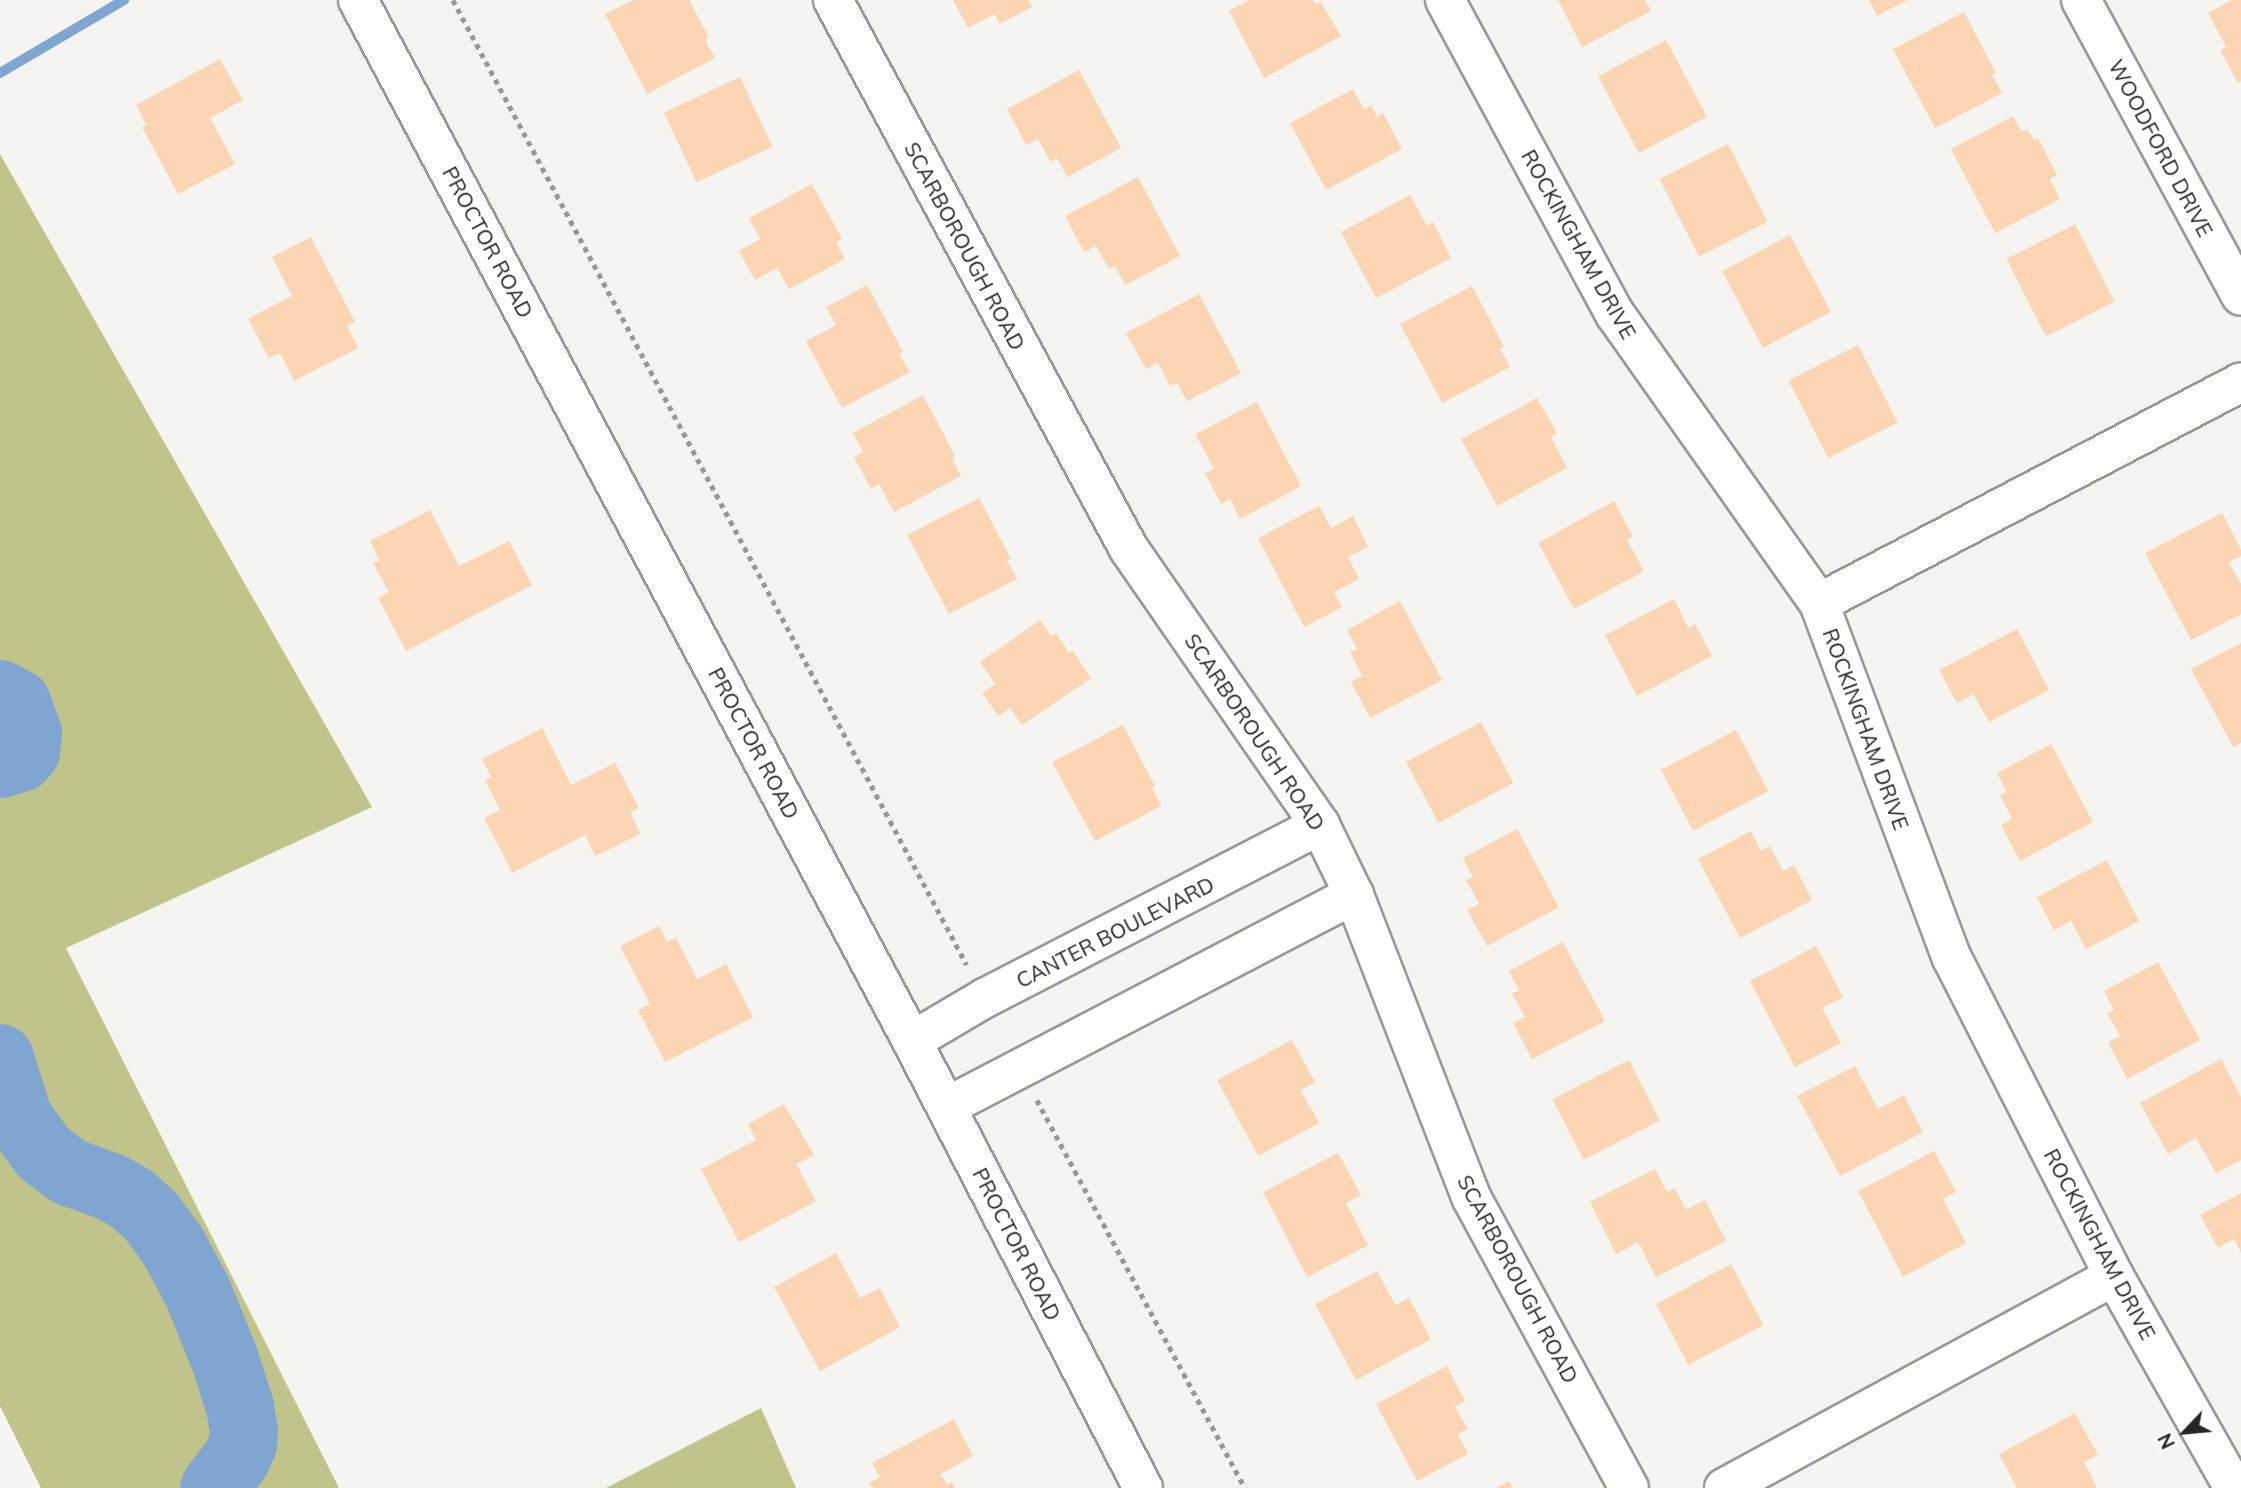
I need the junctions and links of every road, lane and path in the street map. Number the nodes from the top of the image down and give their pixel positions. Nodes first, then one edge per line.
1 (358, 0) edge
2 (453, 0) edge
3 (833, 0) edge
4 (1446, 0) edge
5 (2081, 0) edge
6 (2241, 296) edge
7 (2241, 382) edge
8 (1819, 603) junction
9 (1320, 825) junction
10 (1354, 895) junction
11 (985, 998) junction
12 (912, 1041) junction
13 (1020, 1068) junction
14 (946, 1107) junction
15 (2114, 1276) junction
16 (1143, 1488) edge
17 (1245, 1488) edge
18 (1629, 1488) edge
19 (1724, 1488) edge
20 (2234, 1488) edge

1 - 12 street, PROCTOR ROAD
2 - 11 path
3 - 9 street, SCARBOROUGH ROAD
4 - 8 street, ROCKINGHAM DRIVE
5 - 6 street, WOODFORD DRIVE
7 - 8 street
8 - 15 street, ROCKINGHAM DRIVE
9 - 10 street, SCARBOROUGH ROAD
9 - 11 street, CANTER BOULEVARD
10 - 13 street
10 - 18 street, SCARBOROUGH ROAD
11 - 12 street, CANTER BOULEVARD
12 - 14 street, PROCTOR ROAD
13 - 14 street
13 - 17 path
14 - 16 street, PROCTOR ROAD
15 - 19 street
15 - 20 street, ROCKINGHAM DRIVE

